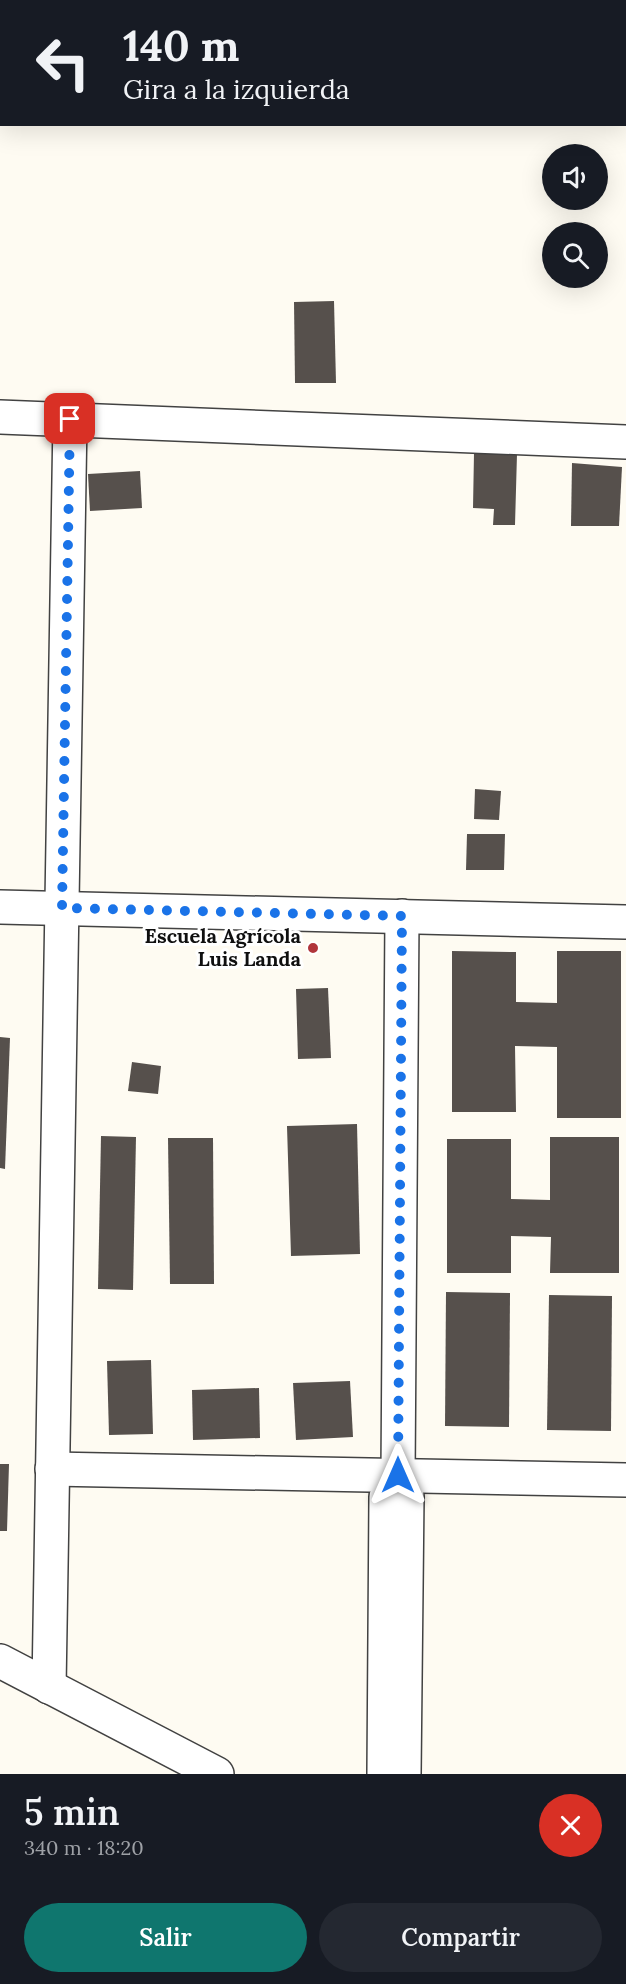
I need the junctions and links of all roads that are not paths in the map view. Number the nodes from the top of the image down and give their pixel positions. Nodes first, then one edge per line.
1 (0, 417) edge
2 (70, 419) junction
3 (626, 441) edge
4 (0, 908) edge
5 (62, 908) junction
6 (402, 916) junction
7 (625, 922) edge
8 (52, 1469) junction
9 (398, 1475) junction
10 (626, 1480) edge
11 (0, 1660) edge
12 (49, 1687) junction
13 (217, 1774) edge
14 (384, 1774) edge
15 (404, 1774) edge

1 - 2 street
2 - 3 street
2 - 5 street
4 - 5 street
5 - 6 street
5 - 8 street
6 - 7 street
6 - 9 street
8 - 9 street
8 - 12 street
9 - 10 street
9 - 14 street
9 - 15 street
11 - 12 street
12 - 13 street

